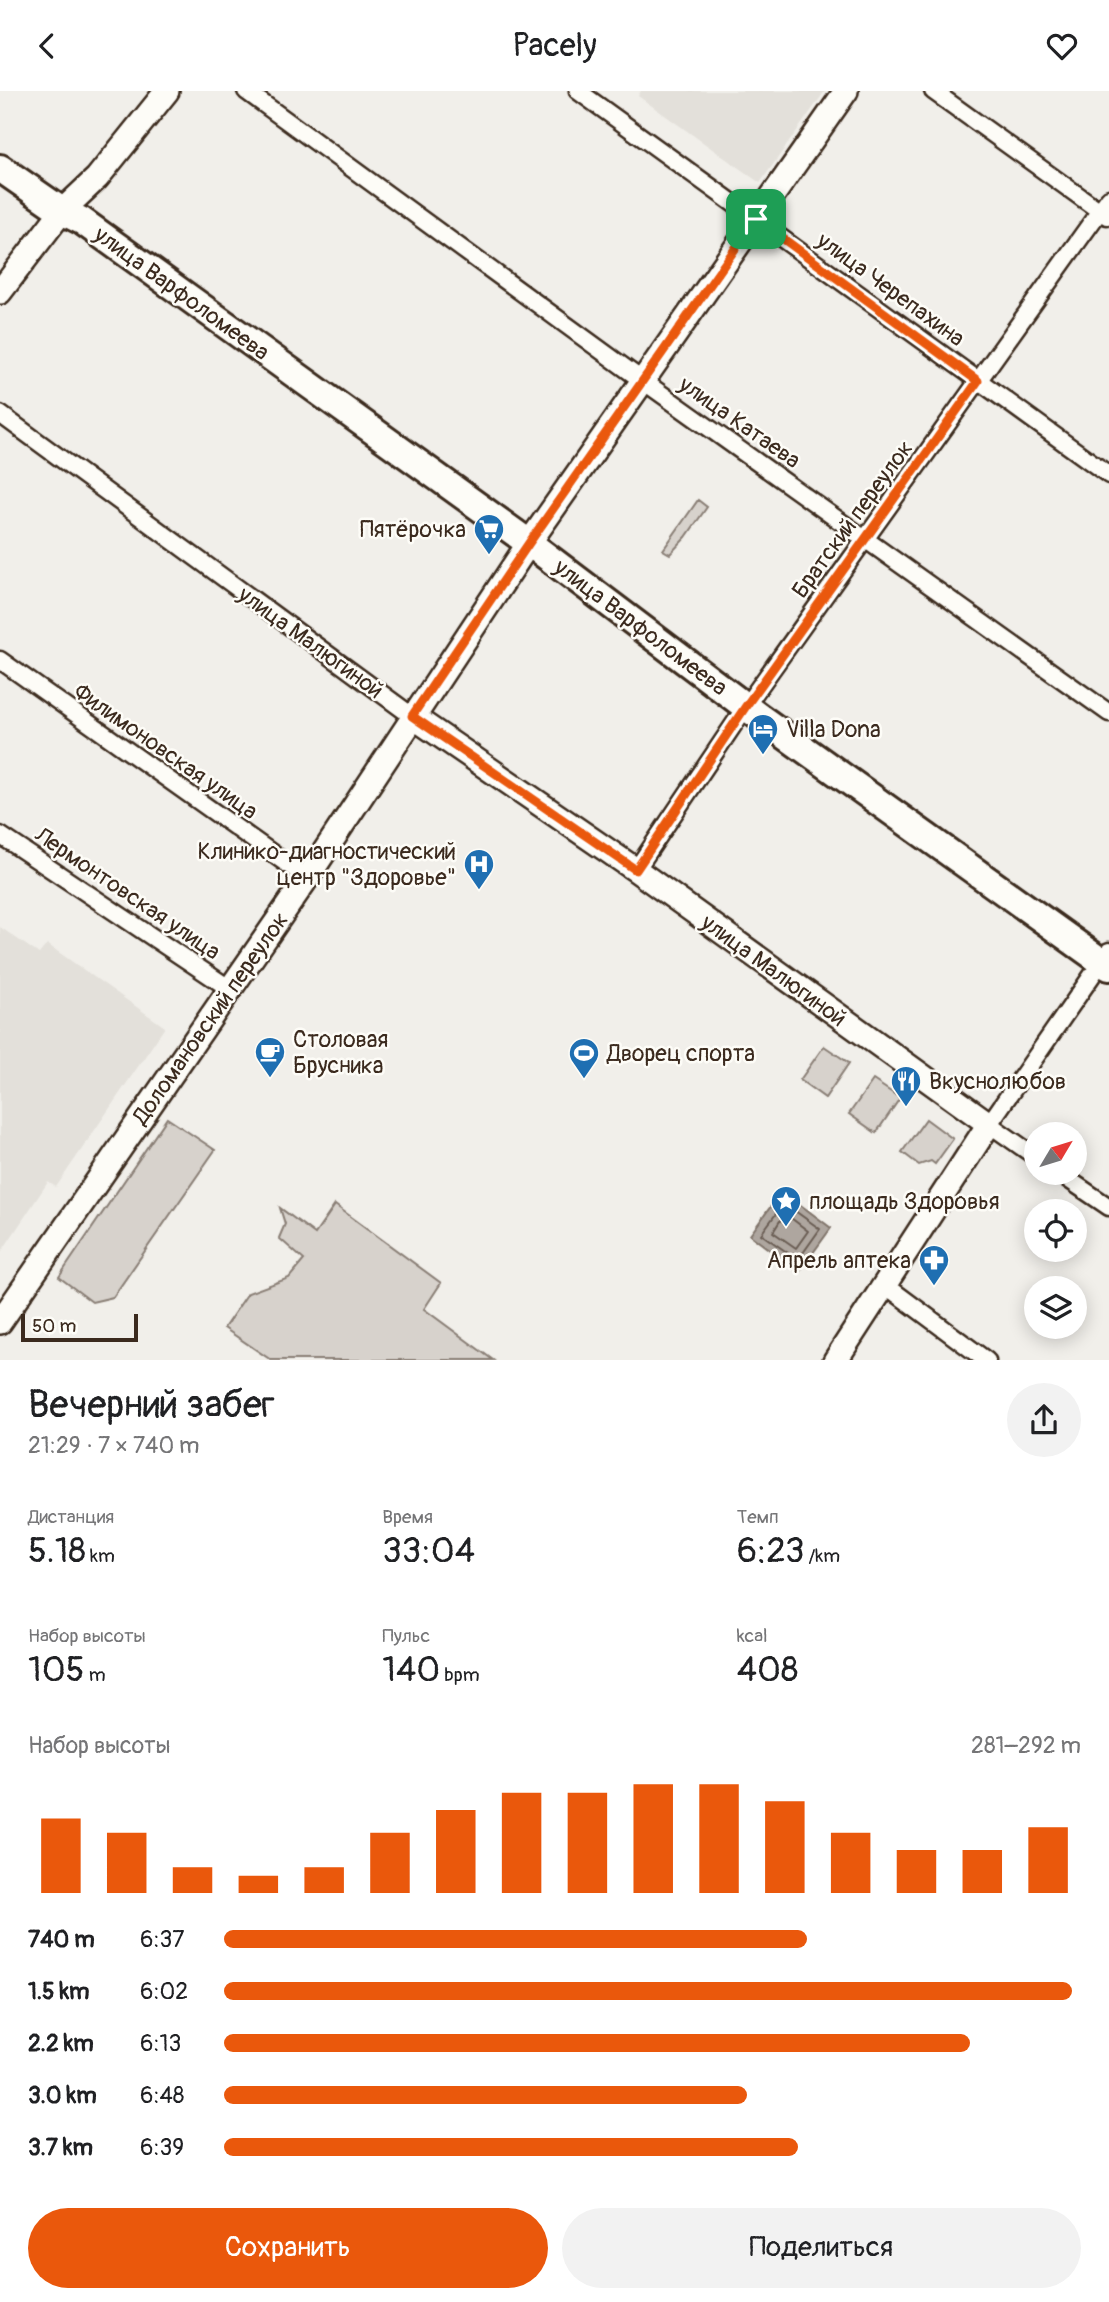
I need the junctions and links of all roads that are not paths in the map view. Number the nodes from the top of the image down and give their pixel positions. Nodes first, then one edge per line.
1 (167, 91) edge
2 (246, 91) edge
3 (578, 91) edge
4 (846, 91) edge
5 (933, 91) edge
6 (0, 168) edge
7 (1106, 209) edge
8 (62, 211) junction
9 (756, 219) junction
10 (0, 292) edge
11 (643, 381) junction
12 (978, 381) junction
13 (0, 414) edge
14 (1109, 475) edge
15 (866, 539) junction
16 (529, 543) junction
17 (0, 660) edge
18 (746, 706) junction
19 (1109, 713) edge
20 (412, 716) junction
21 (0, 835) edge
22 (636, 870) junction
23 (307, 878) junction
24 (1107, 960) edge
25 (230, 989) junction
26 (989, 1125) junction
27 (1024, 1149) edge
28 (1077, 1185) edge
29 (1109, 1207) edge
30 (884, 1285) junction
31 (0, 1322) edge
32 (835, 1360) edge
33 (987, 1360) edge

1 - 8 main road
2 - 11 street, улица Катаева
3 - 9 street, улица Черепахина
4 - 9 main road, Доломановский переулок
5 - 7 street
6 - 8 main road, улица Варфоломеева
7 - 12 street, Братский переулок
8 - 10 main road
8 - 16 main road, улица Варфоломеева
9 - 11 main road, Доломановский переулок
9 - 12 street, улица Черепахина
11 - 15 street, улица Катаева
11 - 16 main road, Доломановский переулок
12 - 14 street, улица Черепахина
12 - 15 street, Братский переулок
13 - 20 street, улица Малюгиной
15 - 18 street, Братский переулок
15 - 19 street, улица Катаева
16 - 18 main road, улица Варфоломеева
16 - 20 main road, Доломановский переулок
17 - 23 street, Филимоновская улица
18 - 22 street, Братский переулок
18 - 24 main road, улица Варфоломеева
20 - 22 main road, улица Малюгиной
20 - 23 main road, Доломановский переулок
21 - 25 street, Лермонтовская улица
22 - 26 main road, улица Малюгиной
23 - 25 main road, Доломановский переулок
24 - 26 street
25 - 31 main road, Доломановский переулок
26 - 27 street, улица Малюгиной
26 - 30 main road
28 - 29 street
30 - 32 main road
30 - 33 street

